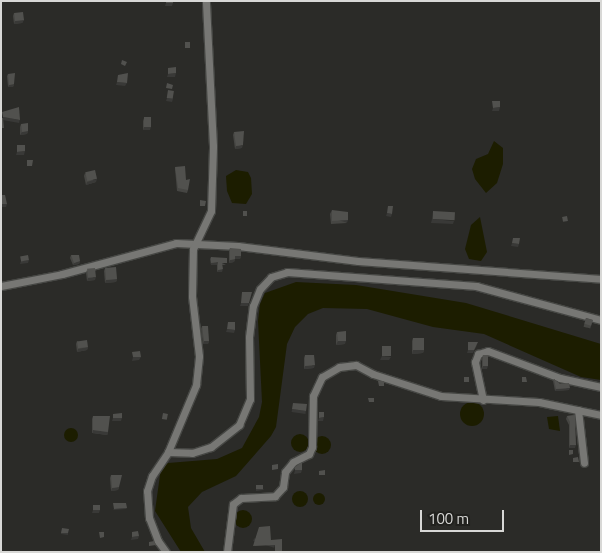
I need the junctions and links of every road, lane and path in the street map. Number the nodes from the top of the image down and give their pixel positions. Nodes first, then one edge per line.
1 (206, 1) edge
2 (195, 244) junction
3 (601, 279) edge
4 (1, 286) edge
5 (601, 320) edge
6 (601, 387) edge
7 (483, 400) junction
8 (578, 410) junction
9 (601, 415) edge
10 (168, 452) junction
11 (584, 463) dead end
12 (166, 552) edge
13 (227, 552) edge

1 - 2 street
2 - 3 street
2 - 4 street
2 - 10 street
5 - 10 street
6 - 7 street
7 - 8 street
7 - 13 street
8 - 9 street
8 - 11 street
10 - 12 street

